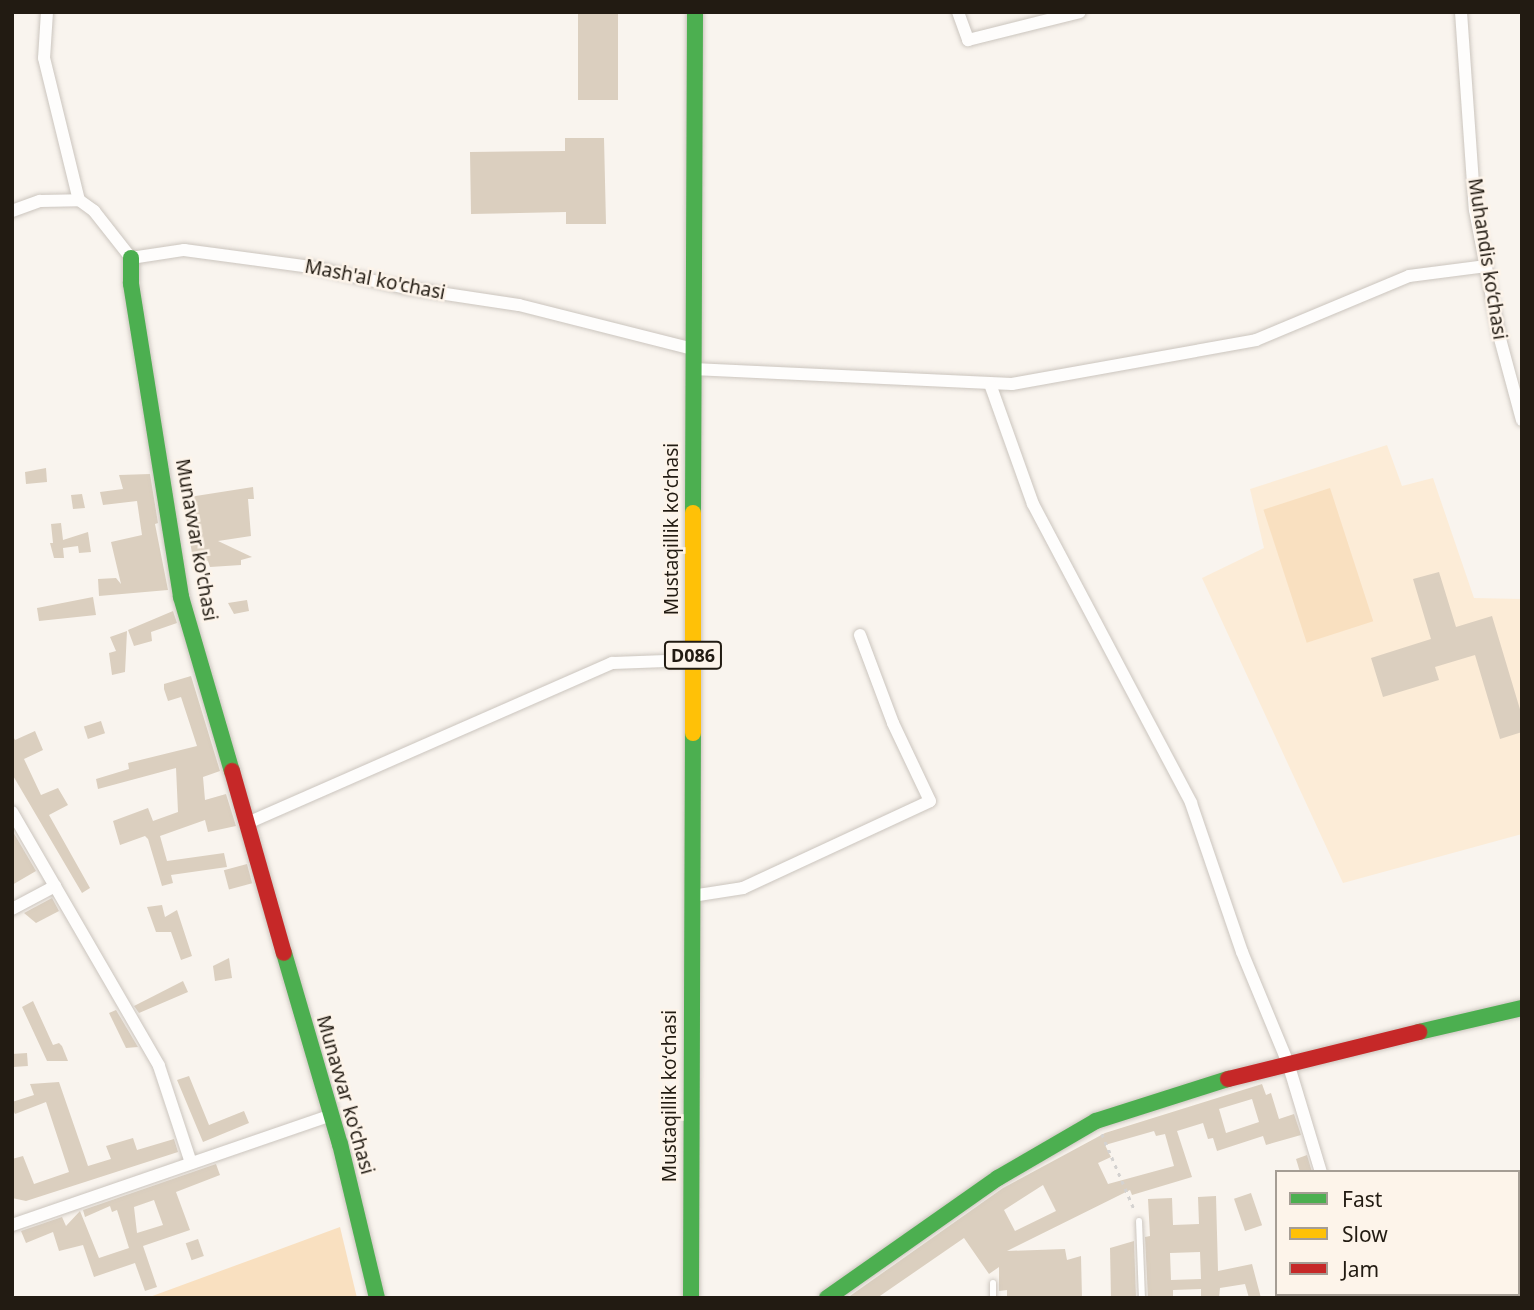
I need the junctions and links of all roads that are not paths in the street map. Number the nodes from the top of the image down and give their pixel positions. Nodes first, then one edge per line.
1 (47, 12) edge
2 (695, 12) edge
3 (958, 12) edge
4 (1080, 12) edge
5 (1461, 12) edge
6 (79, 200) junction
7 (12, 211) edge
8 (131, 258) junction
9 (1486, 266) junction
10 (693, 349) junction
11 (693, 369) junction
12 (989, 384) junction
13 (1522, 420) edge
14 (860, 635) dead end
15 (692, 660) junction
16 (12, 812) edge
17 (245, 824) junction
18 (55, 886) junction
19 (692, 895) junction
20 (12, 909) edge
21 (1522, 1008) edge
22 (1288, 1063) junction
23 (331, 1115) junction
24 (191, 1163) junction
25 (1320, 1170) edge
26 (1139, 1221) road end
27 (12, 1225) edge
28 (993, 1283) dead end
29 (377, 1298) edge
30 (691, 1298) edge
31 (827, 1298) edge
32 (993, 1298) edge
33 (1142, 1298) edge

1 - 6 street
2 - 10 street, Mustaqillik koʻchasi / D086
3 - 4 street
5 - 9 street, Muhandis ko‘chasi
6 - 7 street
6 - 8 street
8 - 10 street, Mash'al ko'chasi
8 - 17 street, Munavvar ko'chasi
9 - 12 street
9 - 13 street, Muhandis ko‘chasi
10 - 11 street, Mustaqillik koʻchasi / D086
11 - 12 street
11 - 15 street, Mustaqillik koʻchasi / D086
12 - 22 street
14 - 19 street
15 - 17 street
15 - 19 street, Mustaqillik koʻchasi / D086
16 - 18 street
17 - 23 street, Munavvar ko'chasi
18 - 20 street
18 - 24 street
19 - 30 street, Mustaqillik koʻchasi / D086
21 - 22 street
22 - 25 street
22 - 31 street
23 - 24 street
23 - 29 street, Munavvar ko'chasi
24 - 27 street
26 - 33 lane
28 - 32 lane

